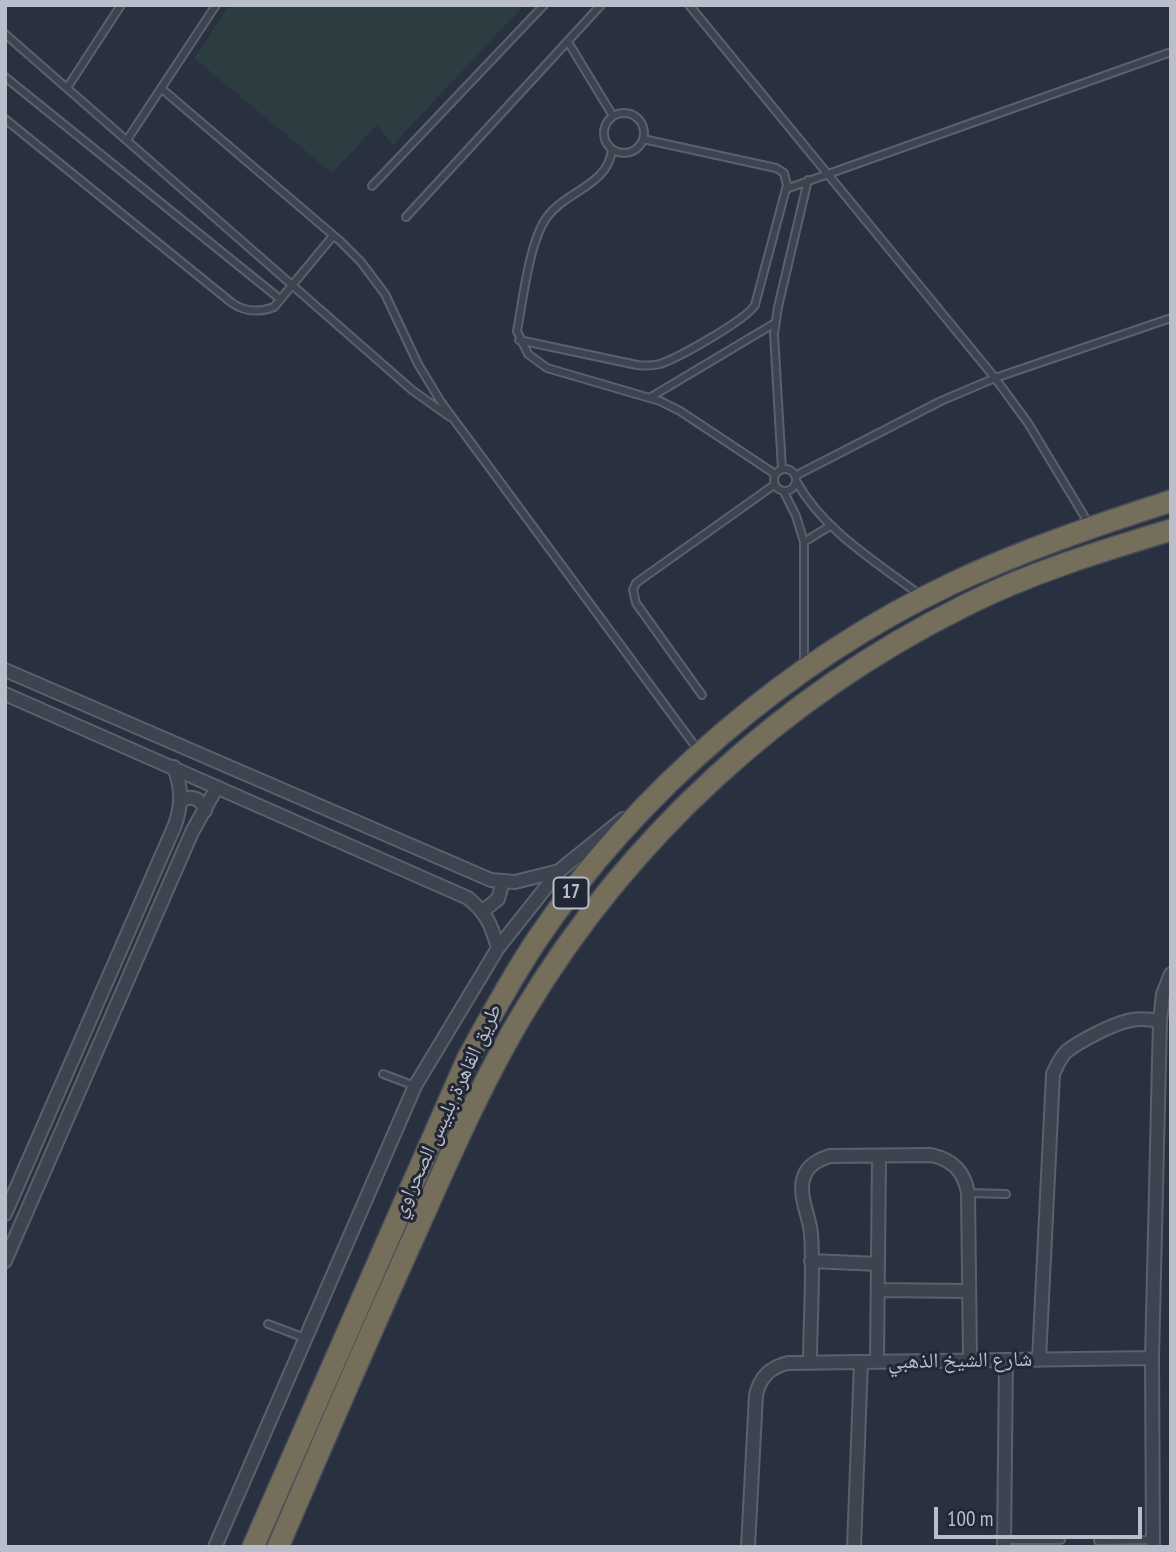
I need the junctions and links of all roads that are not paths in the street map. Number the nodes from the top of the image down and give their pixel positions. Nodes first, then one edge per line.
1 (121, 5) edge
2 (216, 5) edge
3 (544, 5) edge
4 (601, 5) edge
5 (689, 5) edge
6 (5, 34) edge
7 (568, 42) junction
8 (1171, 52) edge
9 (5, 77) edge
10 (67, 88) junction
11 (162, 89) junction
12 (613, 116) junction
13 (5, 119) edge
14 (643, 139) junction
15 (127, 140) junction
16 (612, 149) junction
17 (827, 174) junction
18 (808, 180) junction
19 (372, 186) dead end
20 (786, 189) junction
21 (406, 217) dead end
22 (333, 236) junction
23 (292, 284) junction
24 (280, 299) junction
25 (1171, 318) edge
26 (775, 323) junction
27 (519, 340) junction
28 (995, 378) junction
29 (651, 397) junction
30 (454, 420) junction
31 (782, 470) junction
32 (775, 474) junction
33 (796, 478) junction
34 (774, 485) junction
35 (784, 492) junction
36 (1171, 501) edge
37 (830, 526) junction
38 (1092, 527) junction
39 (1171, 530) edge
40 (804, 542) junction
41 (925, 599) junction
42 (5, 670) edge
43 (804, 672) junction
44 (23, 678) junction
45 (52, 690) junction
46 (702, 695) dead end
47 (11, 696) edge
48 (45, 711) junction
49 (701, 753) junction
50 (174, 767) junction
51 (670, 782) junction
52 (217, 787) junction
53 (181, 801) junction
54 (205, 811) junction
55 (559, 871) junction
56 (503, 882) junction
57 (483, 911) junction
58 (498, 948) junction
59 (1171, 974) edge
60 (1160, 1021) junction
61 (383, 1074) dead end
62 (415, 1086) junction
63 (879, 1156) junction
64 (968, 1193) junction
65 (1006, 1194) dead end
66 (5, 1214) edge
67 (5, 1261) edge
68 (811, 1261) junction
69 (878, 1264) junction
70 (878, 1290) junction
71 (969, 1291) junction
72 (268, 1324) dead end
73 (305, 1338) junction
74 (1152, 1358) junction
75 (970, 1360) junction
76 (1006, 1360) junction
77 (1039, 1360) junction
78 (861, 1362) junction
79 (877, 1362) junction
80 (810, 1363) junction
81 (1061, 1540) dead end
82 (1098, 1541) dead end
83 (1004, 1543) edge
84 (1153, 1544) edge
85 (215, 1547) edge
86 (253, 1547) edge
87 (278, 1547) edge
88 (748, 1547) edge
89 (854, 1547) edge

1 - 10 lane
2 - 11 lane
3 - 19 lane
4 - 7 lane
5 - 17 lane
6 - 10 lane
7 - 12 lane
7 - 21 lane
8 - 17 lane
9 - 24 lane
10 - 15 lane
11 - 15 lane
11 - 22 lane
12 - 14 lane
12 - 16 lane
13 - 24 lane
14 - 16 lane
14 - 20 lane
15 - 23 lane
16 - 27 lane
17 - 18 lane
17 - 28 lane
18 - 20 lane
18 - 26 lane
20 - 27 lane
22 - 23 lane
22 - 30 lane
23 - 24 lane
23 - 30 lane
25 - 28 lane
26 - 29 lane
26 - 31 lane
27 - 29 lane
28 - 33 lane
28 - 38 lane
29 - 32 lane
30 - 49 lane
31 - 32 lane
31 - 33 lane
32 - 34 lane
33 - 35 lane
33 - 37 lane
34 - 35 lane
34 - 46 lane
35 - 40 lane
36 - 38 highway, طريق القاهرة, بلبيس الصحراوي / 17
37 - 40 lane
37 - 41 lane
38 - 41 highway, طريق القاهرة, بلبيس الصحراوي / 17
39 - 87 highway, طريق القاهرة, بلبيس الصحراوي / 17
40 - 43 lane
41 - 43 highway, طريق القاهرة, بلبيس الصحراوي / 17
42 - 44 street
43 - 49 highway, طريق القاهرة, بلبيس الصحراوي / 17
44 - 45 street
44 - 47 street
45 - 48 street
45 - 56 street
47 - 48 street
48 - 50 street
49 - 51 highway, طريق القاهرة, بلبيس الصحراوي / 17
50 - 52 street
50 - 53 street
51 - 55 street
51 - 86 highway, طريق القاهرة, بلبيس الصحراوي / 17
52 - 54 street
52 - 57 street
53 - 54 street
53 - 66 street
54 - 67 street
55 - 56 street
55 - 58 street
56 - 57 street
57 - 58 street
58 - 62 street
59 - 60 street
60 - 74 street
60 - 77 street
61 - 62 lane
62 - 73 street
63 - 64 street
63 - 68 street
63 - 69 street
64 - 65 lane
64 - 71 street
68 - 69 street
68 - 80 street
69 - 70 street
70 - 71 street
70 - 79 street
71 - 75 street
72 - 73 lane
73 - 85 street
74 - 77 street, شارع الشيخ الذهبي
74 - 84 street
75 - 76 street, شارع الشيخ الذهبي
75 - 79 street, شارع الشيخ الذهبي
76 - 77 street, شارع الشيخ الذهبي
76 - 83 street
78 - 79 street, شارع الشيخ الذهبي
78 - 80 street, شارع الشيخ الذهبي
78 - 89 street
80 - 88 street, شارع الشيخ الذهبي
81 - 83 lane
82 - 84 lane

